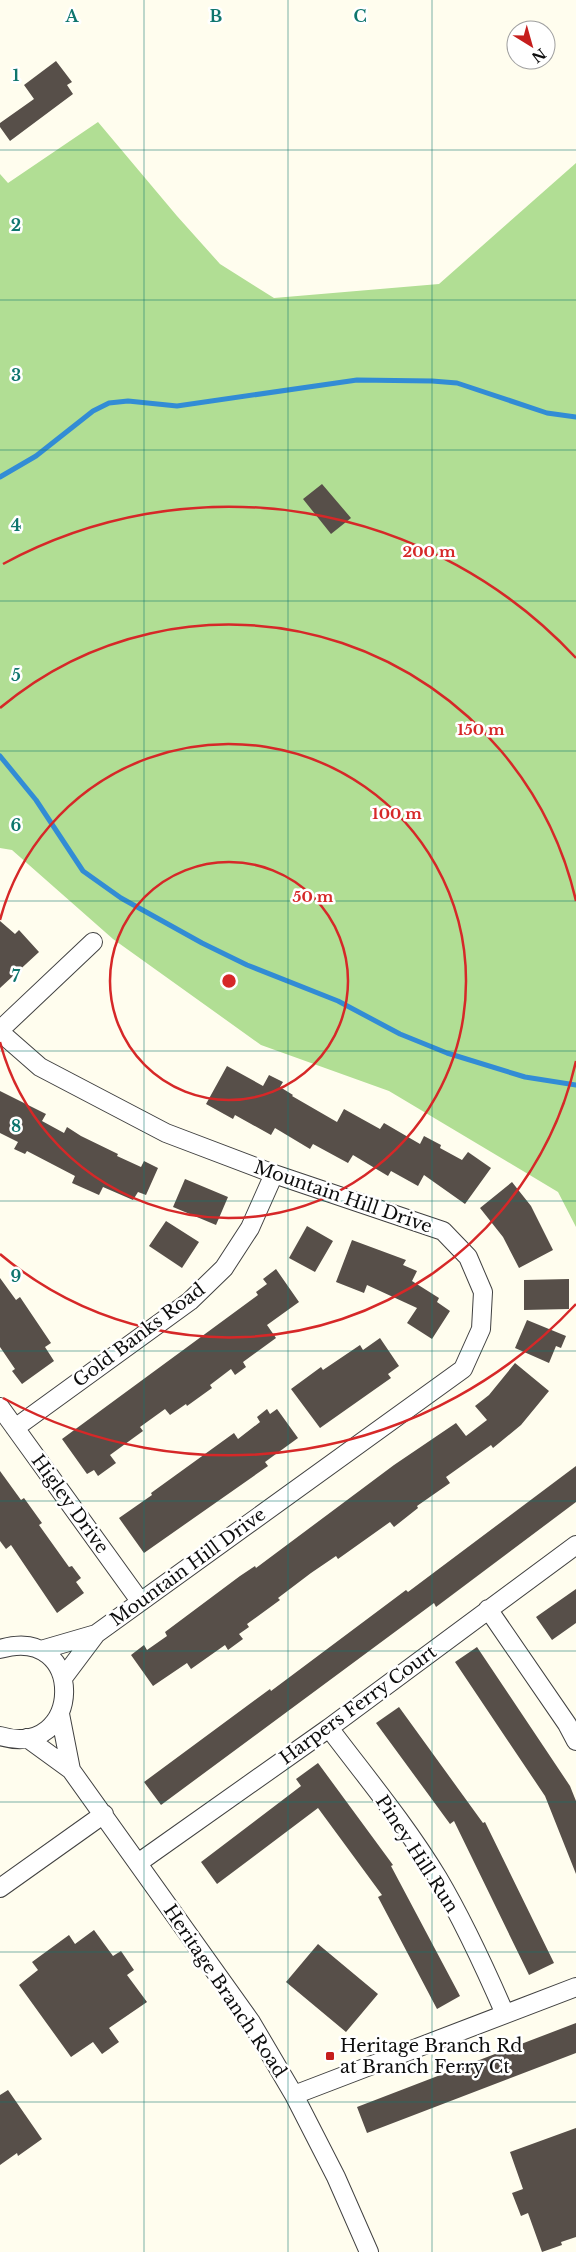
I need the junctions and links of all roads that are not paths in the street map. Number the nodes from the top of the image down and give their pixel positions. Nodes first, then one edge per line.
1 (93, 942) dead end
2 (0, 1031) edge
3 (274, 1174) junction
4 (0, 1407) edge
5 (15, 1428) junction
6 (576, 1546) edge
7 (140, 1601) junction
8 (488, 1609) junction
9 (96, 1634) junction
10 (4, 1644) edge
11 (41, 1650) junction
12 (63, 1678) junction
13 (60, 1714) junction
14 (329, 1728) junction
15 (0, 1736) edge
16 (27, 1738) junction
17 (576, 1741) edge
18 (71, 1770) junction
19 (104, 1814) junction
20 (138, 1863) junction
21 (0, 1888) edge
22 (576, 1987) edge
23 (505, 2014) junction
24 (294, 2095) junction
25 (369, 2252) edge

1 - 2 street
2 - 3 street, Mountain Hill Drive
3 - 5 street, Gold Banks Road
3 - 7 street, Mountain Hill Drive
4 - 5 street, Higley Drive
5 - 7 street, Higley Drive
6 - 8 street, Harpers Ferry Court
7 - 9 street, Mountain Hill Drive
8 - 14 street, Harpers Ferry Court
8 - 17 street
9 - 11 street, Mountain Hill Drive
9 - 12 street, Mountain Hill Drive
10 - 11 street
11 - 12 street
12 - 13 street
13 - 16 street
13 - 18 street, Heritage Branch Road
14 - 20 street, Harpers Ferry Court
14 - 23 street, Piney Hill Run
15 - 16 street
16 - 18 street, Heritage Branch Road
18 - 19 street, Heritage Branch Road
19 - 20 street, Heritage Branch Road
19 - 21 street
20 - 24 street, Heritage Branch Road
22 - 23 street
23 - 24 street
24 - 25 street, Heritage Branch Road

